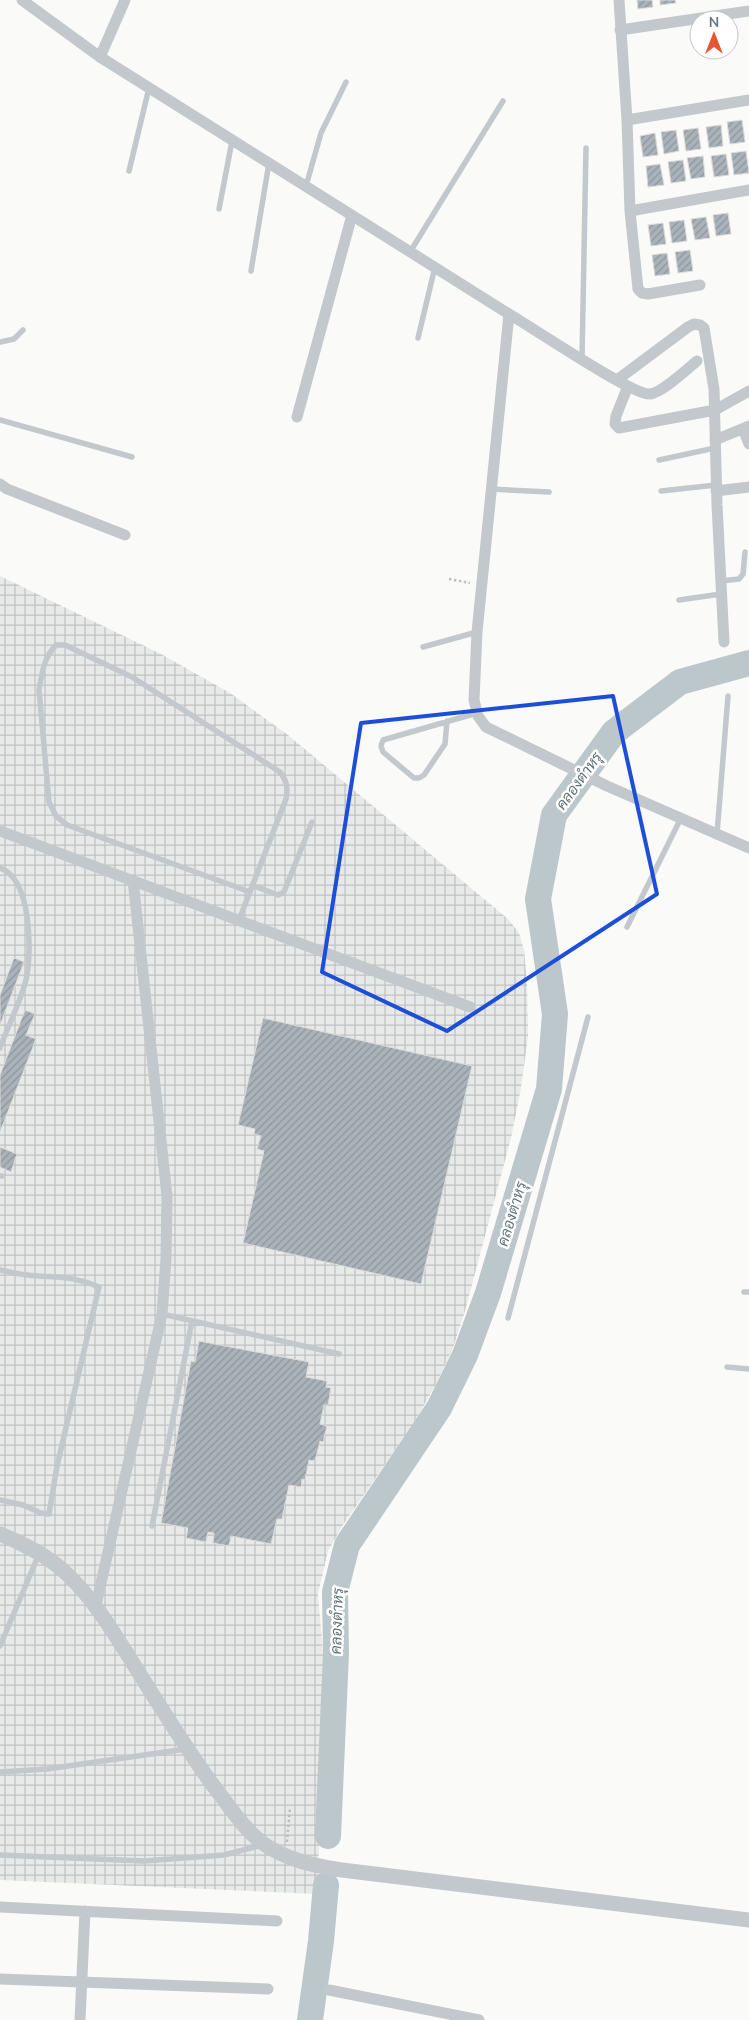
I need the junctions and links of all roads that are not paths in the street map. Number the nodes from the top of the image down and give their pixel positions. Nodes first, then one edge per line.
1 (22, 0) edge
2 (125, 0) edge
3 (618, 0) edge
4 (749, 11) edge
5 (620, 30) junction
6 (100, 57) junction
7 (346, 82) dead end
8 (149, 88) junction
9 (749, 100) edge
10 (503, 101) dead end
11 (626, 120) junction
12 (232, 141) junction
13 (586, 148) dead end
14 (269, 163) junction
15 (129, 171) dead end
16 (306, 186) junction
17 (749, 190) edge
18 (219, 209) dead end
19 (630, 211) junction
20 (352, 215) junction
21 (410, 252) junction
22 (435, 267) junction
23 (251, 271) dead end
24 (700, 285) dead end
25 (509, 314) junction
26 (23, 330) dead end
27 (418, 338) dead end
28 (0, 342) edge
29 (582, 359) junction
30 (697, 361) dead end
31 (623, 383) junction
32 (749, 391) edge
33 (715, 410) junction
34 (297, 418) dead end
35 (0, 420) edge
36 (746, 427) edge
37 (715, 444) junction
38 (749, 444) edge
39 (132, 457) dead end
40 (659, 460) dead end
41 (0, 484) edge
42 (749, 487) edge
43 (716, 488) junction
44 (491, 490) junction
45 (661, 491) dead end
46 (549, 492) dead end
47 (125, 535) dead end
48 (745, 552) dead end
49 (721, 581) junction
50 (721, 594) junction
51 (678, 600) dead end
52 (477, 632) junction
53 (724, 642) dead end
54 (423, 647) dead end
55 (728, 696) dead end
56 (477, 713) junction
57 (447, 721) junction
58 (681, 818) junction
59 (312, 822) dead end
60 (0, 831) edge
61 (717, 834) junction
62 (749, 848) edge
63 (0, 868) edge
64 (133, 880) junction
65 (252, 885) junction
66 (250, 892) junction
67 (238, 920) junction
68 (626, 927) dead end
69 (470, 1007) dead end
70 (588, 1017) dead end
71 (0, 1048) edge
72 (0, 1270) edge
73 (162, 1314) junction
74 (508, 1318) dead end
75 (192, 1321) junction
76 (339, 1354) dead end
77 (727, 1367) dead end
78 (749, 1369) edge
79 (0, 1500) edge
80 (152, 1526) dead end
81 (0, 1534) edge
82 (40, 1553) junction
83 (96, 1606) junction
84 (0, 1646) edge
85 (188, 1749) junction
86 (0, 1772) edge
87 (264, 1844) junction
88 (0, 1855) edge
89 (0, 1907) edge
90 (85, 1911) junction
91 (749, 1920) edge
92 (277, 1921) dead end
93 (0, 1979) edge
94 (82, 1983) junction
95 (268, 1989) dead end
96 (329, 1990) dead end
97 (80, 2020) edge
98 (479, 2020) edge

1 - 6 street
2 - 6 street
3 - 5 street
4 - 5 street
5 - 11 street
6 - 8 street
7 - 16 lane
8 - 12 street
8 - 15 lane
9 - 11 street
10 - 21 lane
11 - 19 street
12 - 14 street
12 - 18 lane
13 - 29 lane
14 - 16 street
14 - 23 lane
16 - 20 street
17 - 19 street
19 - 24 street
20 - 21 street
20 - 34 street
21 - 22 street
22 - 25 street
22 - 27 lane
25 - 29 street
25 - 44 street
26 - 28 lane
29 - 31 street
30 - 31 street
31 - 33 street
31 - 33 street
32 - 33 street
33 - 37 street
35 - 39 lane
36 - 37 street
36 - 38 street
37 - 40 lane
37 - 43 street
41 - 47 street
42 - 43 street
43 - 45 lane
43 - 49 street
44 - 46 lane
44 - 52 street
48 - 49 lane
49 - 50 street
50 - 51 lane
50 - 53 street
52 - 54 lane
52 - 56 street
55 - 61 lane
56 - 57 lane
56 - 58 street
57 - 57 lane
58 - 61 street
58 - 68 lane
59 - 65 lane
60 - 64 street
61 - 62 street
63 - 71 lane
64 - 67 street
64 - 73 street
65 - 66 lane
65 - 66 lane
66 - 67 lane
67 - 69 street
70 - 74 lane
72 - 79 lane
73 - 75 lane
73 - 83 street
75 - 76 lane
75 - 80 lane
77 - 78 lane
81 - 82 street
82 - 83 street
82 - 84 lane
83 - 85 street
85 - 86 lane
85 - 87 street
87 - 88 lane
87 - 91 street
89 - 90 street
90 - 92 street
90 - 94 street
93 - 94 street
94 - 95 street
94 - 97 street
96 - 98 street

